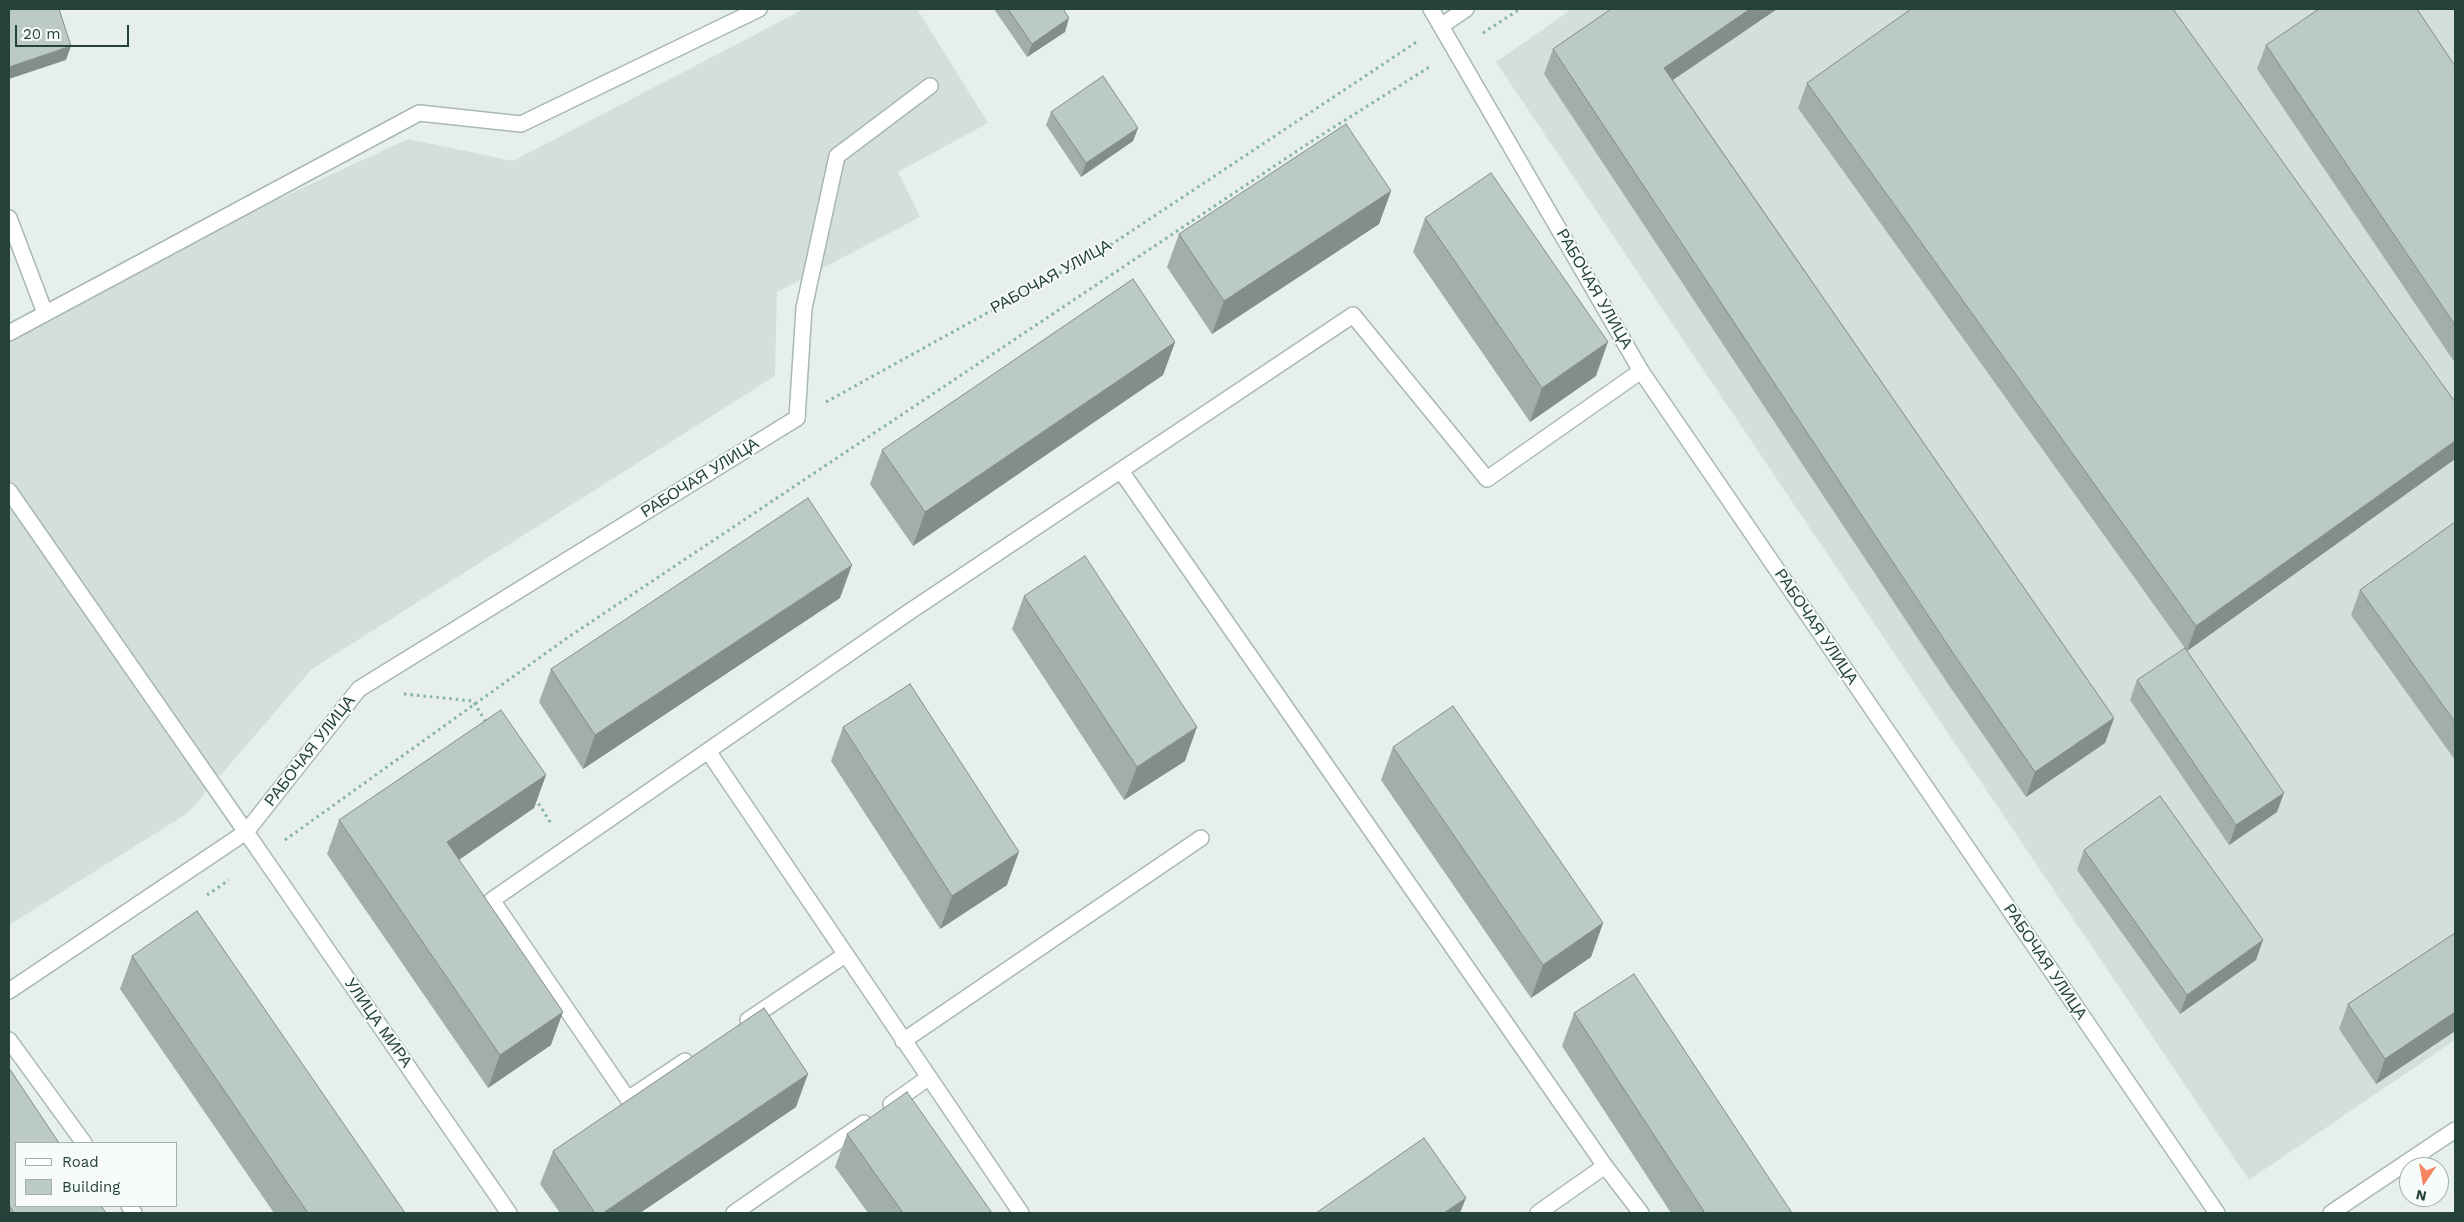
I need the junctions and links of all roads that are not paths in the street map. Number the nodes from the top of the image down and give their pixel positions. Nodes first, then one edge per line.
1 (759, 9) edge
2 (1431, 9) edge
3 (1466, 9) edge
4 (1441, 26) junction
5 (930, 86) dead end
6 (9, 218) edge
7 (45, 313) junction
8 (9, 334) edge
9 (1641, 371) junction
10 (1121, 471) junction
11 (9, 491) edge
12 (708, 751) junction
13 (246, 832) junction
14 (1201, 838) dead end
15 (845, 955) junction
16 (9, 991) edge
17 (733, 1030) edge
18 (9, 1040) edge
19 (904, 1041) junction
20 (701, 1051) edge
21 (928, 1078) junction
22 (2455, 1130) edge
23 (83, 1142) edge
24 (1605, 1166) junction
25 (509, 1213) edge
26 (734, 1213) edge
27 (1021, 1213) edge
28 (1538, 1213) edge
29 (1641, 1213) edge
30 (2217, 1213) edge
31 (2331, 1213) edge

1 - 7 street
2 - 4 street, РАБОЧАЯ УЛИЦА
3 - 4 street
4 - 9 street, РАБОЧАЯ УЛИЦА
5 - 13 street, РАБОЧАЯ УЛИЦА
6 - 7 street
7 - 8 street
9 - 10 street
9 - 30 street, РАБОЧАЯ УЛИЦА
10 - 12 street
10 - 24 street
11 - 13 street, УЛИЦА МИРА
12 - 15 street
12 - 20 street
13 - 16 street, РАБОЧАЯ УЛИЦА
13 - 25 street, УЛИЦА МИРА
14 - 19 street
15 - 17 street
15 - 19 street
18 - 23 street
19 - 21 street
21 - 26 street
21 - 27 street
22 - 31 street
24 - 28 street
24 - 29 street

